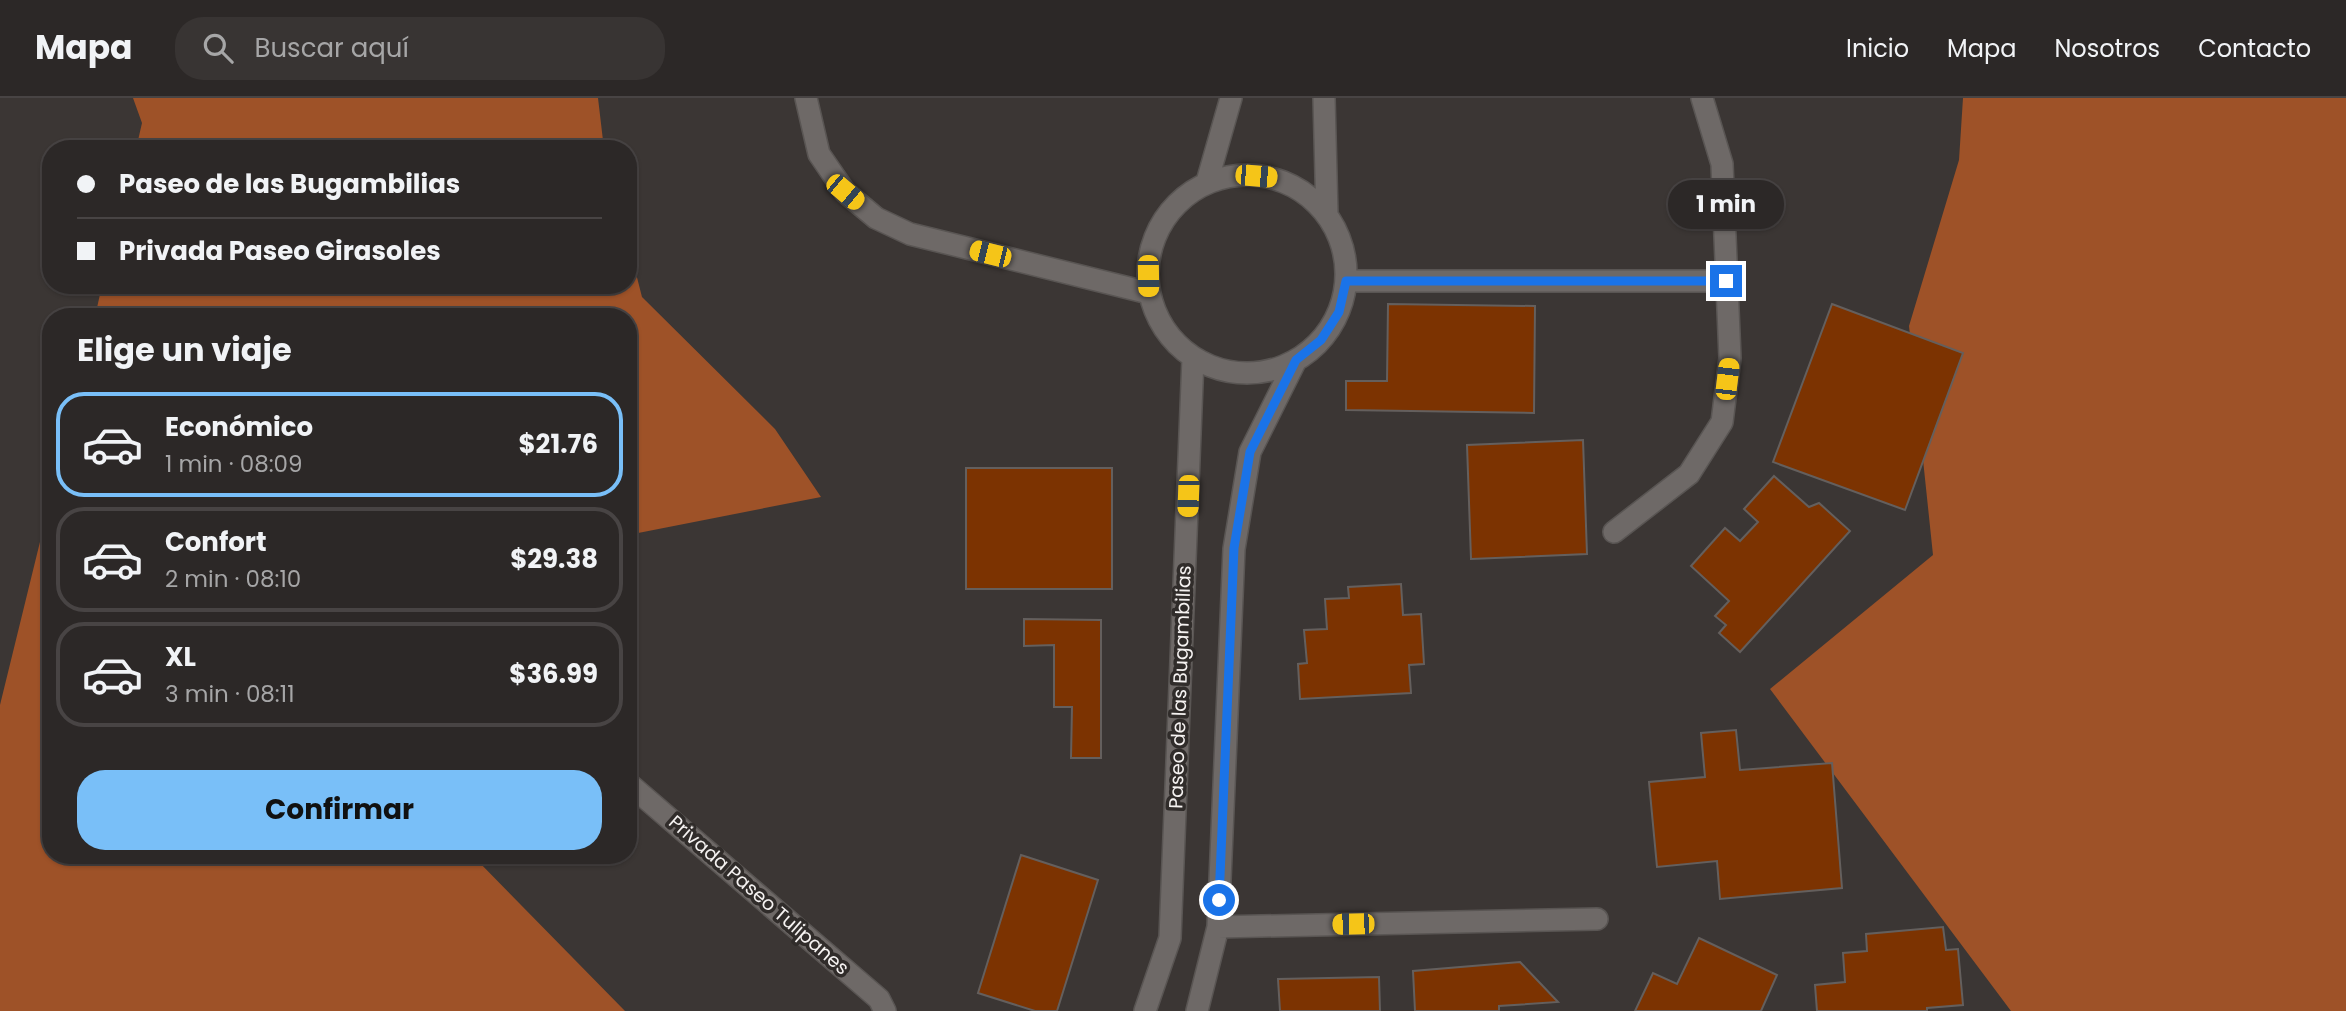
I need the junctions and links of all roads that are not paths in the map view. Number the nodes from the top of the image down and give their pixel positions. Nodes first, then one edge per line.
1 (806, 98) edge
2 (1231, 98) edge
3 (1324, 98) edge
4 (1702, 98) edge
5 (1207, 182) junction
6 (1327, 215) junction
7 (1346, 281) junction
8 (1726, 281) junction
9 (1149, 293) junction
10 (1193, 358) junction
11 (1296, 360) junction
12 (1614, 532) dead end
13 (637, 791) edge
14 (1597, 919) dead end
15 (1217, 927) junction
16 (885, 1011) edge
17 (1145, 1011) edge
18 (1197, 1011) edge

1 - 9 street
2 - 5 street
3 - 6 street
4 - 8 street
5 - 6 street
5 - 9 street
6 - 7 street
7 - 8 street
7 - 11 street
8 - 12 street
9 - 10 street
10 - 11 street
10 - 17 street, Paseo de las Bugambilias
11 - 15 street
13 - 16 street, Privada Paseo Tulipanes
14 - 15 street
15 - 18 street

